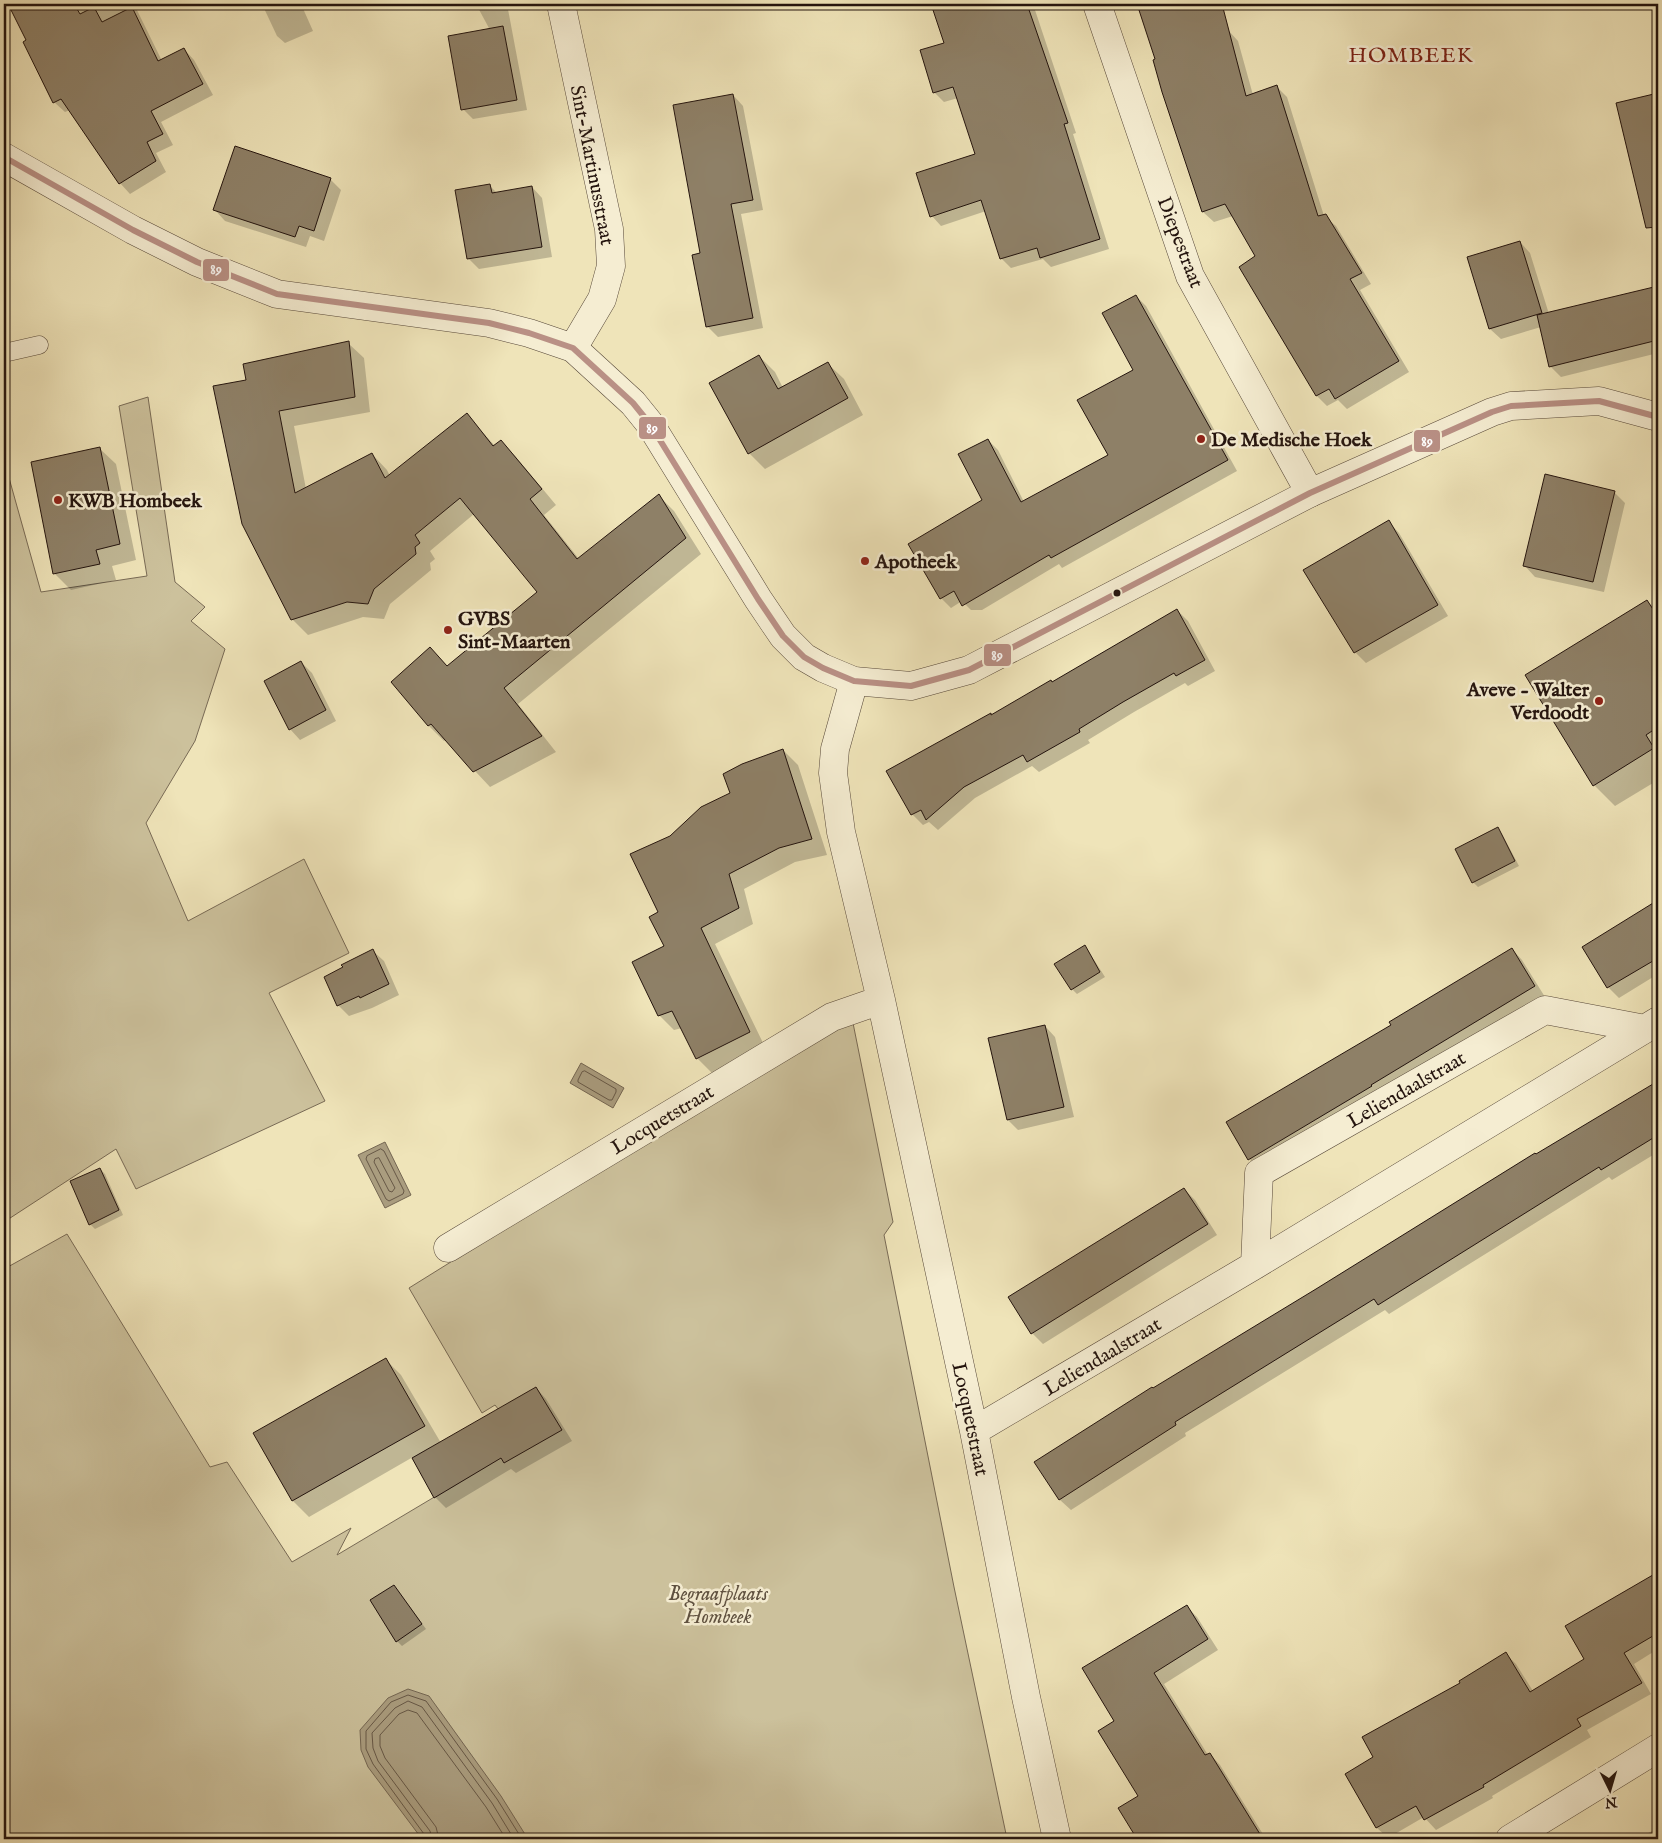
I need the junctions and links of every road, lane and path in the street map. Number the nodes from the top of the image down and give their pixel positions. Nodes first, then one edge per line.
1 (561, 4) edge
2 (1097, 4) edge
3 (4, 157) edge
4 (39, 345) dead end
5 (573, 348) junction
6 (4, 353) edge
7 (1658, 417) edge
8 (1310, 494) junction
9 (854, 681) junction
10 (881, 1000) junction
11 (1652, 1025) edge
12 (448, 1248) dead end
13 (1255, 1265) junction
14 (974, 1431) junction
15 (1658, 1748) edge
16 (1057, 1839) edge
17 (1510, 1839) edge

1 - 5 street, Sint-Martinusstraat
2 - 8 street, Diepestraat
3 - 5 street
4 - 6 lane
5 - 9 street
7 - 8 street
8 - 9 street
9 - 10 street, Locquetstraat
10 - 12 street, Locquetstraat
10 - 14 street, Locquetstraat
11 - 13 street, Leliendaalstraat
11 - 13 street, Leliendaalstraat
13 - 14 street, Leliendaalstraat
14 - 16 street, Locquetstraat
15 - 17 street

